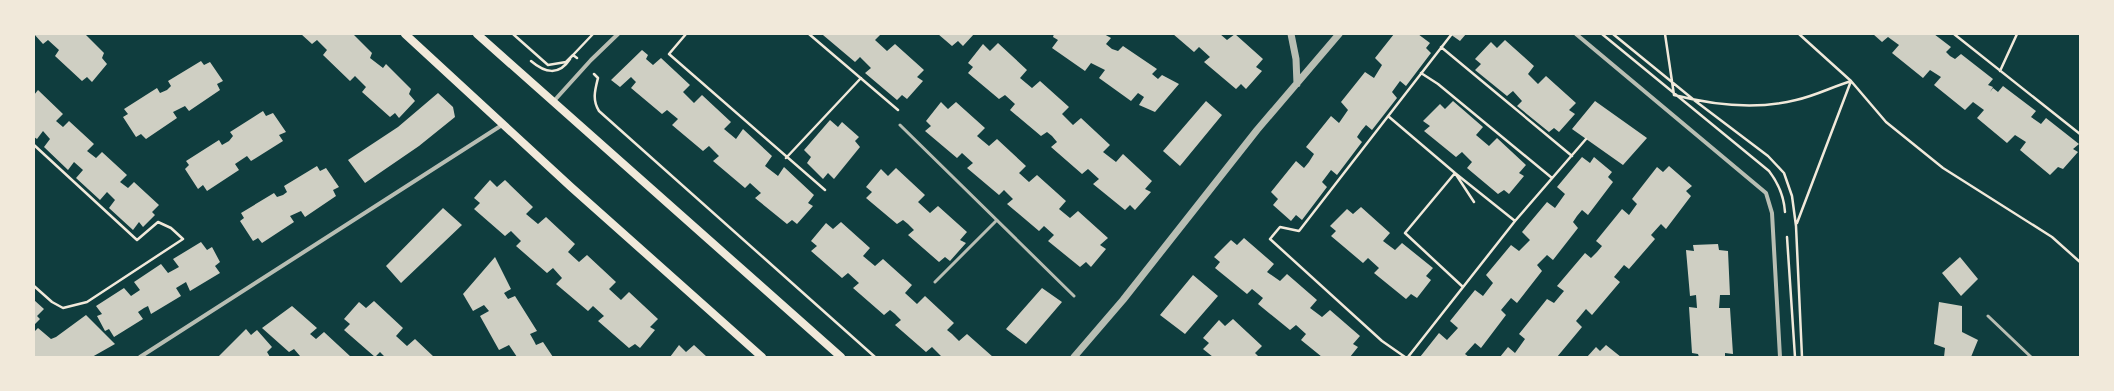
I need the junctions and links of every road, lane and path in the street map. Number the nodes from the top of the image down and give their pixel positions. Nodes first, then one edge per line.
1 (405, 34) edge
2 (477, 34) edge
3 (513, 34) edge
4 (593, 34) edge
5 (618, 34) edge
6 (686, 34) edge
7 (810, 34) edge
8 (1291, 34) edge
9 (1339, 34) edge
10 (1576, 34) edge
11 (1665, 34) edge
12 (1799, 34) edge
13 (1954, 34) edge
14 (2017, 34) edge
15 (1451, 35) edge
16 (1441, 47) junction
17 (573, 55) junction
18 (528, 58) dead end
19 (586, 65) junction
20 (2000, 71) junction
21 (1421, 73) junction
22 (861, 78) junction
23 (1851, 81) junction
24 (1297, 84) junction
25 (553, 102) junction
26 (898, 110) dead end
27 (1388, 116) junction
28 (502, 124) junction
29 (900, 125) dead end
30 (2080, 134) edge
31 (1586, 139) dead end
32 (34, 145) edge
33 (1572, 156) junction
34 (786, 158) junction
35 (1455, 173) junction
36 (1552, 178) junction
37 (825, 190) dead end
38 (1474, 202) dead end
39 (997, 220) junction
40 (1515, 221) junction
41 (1796, 226) dead end
42 (2080, 262) edge
43 (935, 282) dead end
44 (34, 286) edge
45 (1463, 288) junction
46 (1074, 296) dead end
47 (1988, 316) dead end
48 (140, 357) edge
49 (762, 357) edge
50 (841, 357) edge
51 (875, 357) edge
52 (1074, 357) edge
53 (1406, 357) edge
54 (1780, 357) edge
55 (2031, 357) edge

1 - 28 main road
2 - 25 main road
3 - 17 path
4 - 17 path
5 - 19 street
6 - 34 path
7 - 22 path
8 - 24 street
9 - 24 street
10 - 54 street
11 - 23 path
12 - 23 path
13 - 20 path
14 - 20 path
15 - 16 path
16 - 21 path
16 - 33 path
17 - 18 path
17 - 19 path
19 - 25 street
19 - 51 path
20 - 30 path
21 - 27 path
21 - 36 path
22 - 26 path
22 - 34 path
23 - 41 path
23 - 42 path
24 - 52 street
25 - 50 main road
27 - 35 path
27 - 53 path
28 - 48 street
28 - 49 main road
29 - 39 lane
31 - 33 path
32 - 44 path
33 - 36 path
34 - 37 path
35 - 38 path
35 - 40 path
35 - 45 path
36 - 40 path
39 - 43 lane
39 - 46 lane
40 - 45 path
45 - 53 path
47 - 55 lane

